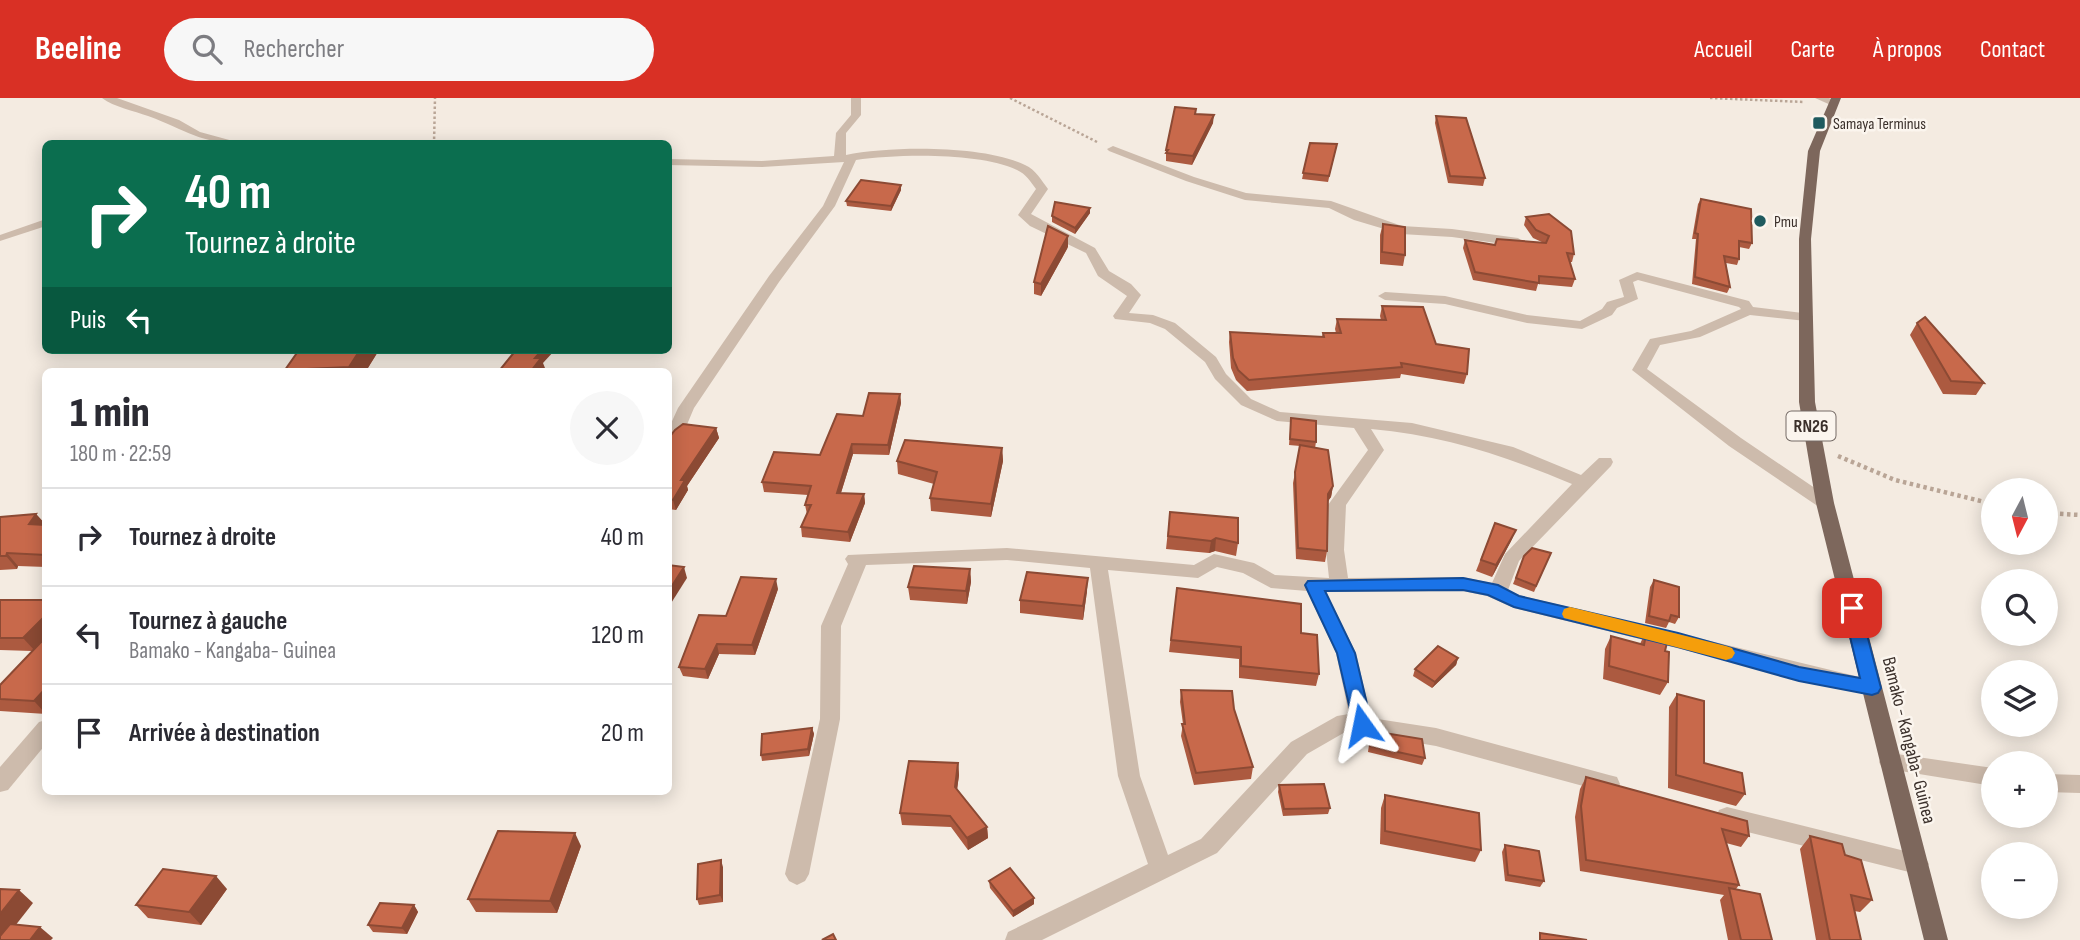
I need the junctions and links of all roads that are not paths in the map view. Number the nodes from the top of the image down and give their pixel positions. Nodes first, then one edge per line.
1 (107, 98) edge
2 (856, 98) edge
3 (1830, 100) edge
4 (222, 140) edge
5 (1113, 149) road end
6 (845, 158) junction
7 (672, 162) edge
8 (42, 223) edge
9 (0, 239) edge
10 (1526, 244) edge
11 (1385, 296) dead end
12 (1749, 311) junction
13 (1806, 317) junction
14 (1358, 422) junction
15 (672, 435) edge
16 (1605, 462) dead end
17 (1583, 482) junction
18 (1825, 503) junction
19 (1098, 562) junction
20 (1339, 584) junction
21 (1314, 585) junction
22 (1498, 593) junction
23 (1872, 688) junction
24 (1362, 725) junction
25 (42, 734) edge
26 (1890, 762) junction
27 (1981, 775) edge
28 (0, 783) edge
29 (2058, 783) edge
30 (2080, 784) edge
31 (1635, 792) edge
32 (1712, 813) edge
33 (1917, 864) junction
34 (1161, 869) junction
35 (797, 874) dead end
36 (1017, 940) edge
37 (1936, 940) edge

1 - 4 street
2 - 6 street
3 - 13 main road, Bamako - Kangaba- Guinea / RN26
5 - 10 street
6 - 7 street
6 - 14 street
6 - 15 street
8 - 9 lane
11 - 12 street
12 - 13 street
12 - 18 street
13 - 18 main road, Bamako - Kangaba- Guinea / RN26
14 - 17 street
14 - 20 street
16 - 17 street
17 - 22 street
18 - 23 main road, Bamako - Kangaba- Guinea / RN26
19 - 21 street
19 - 34 street
19 - 35 street
20 - 21 street
20 - 22 street
21 - 24 street
22 - 23 street
23 - 26 main road, Bamako - Kangaba- Guinea / RN26
24 - 31 street
24 - 34 street
25 - 28 street
26 - 27 street
26 - 33 main road, Bamako - Kangaba- Guinea / RN26
29 - 30 street
32 - 33 street
33 - 37 main road, Bamako - Kangaba- Guinea / RN26
34 - 36 street

